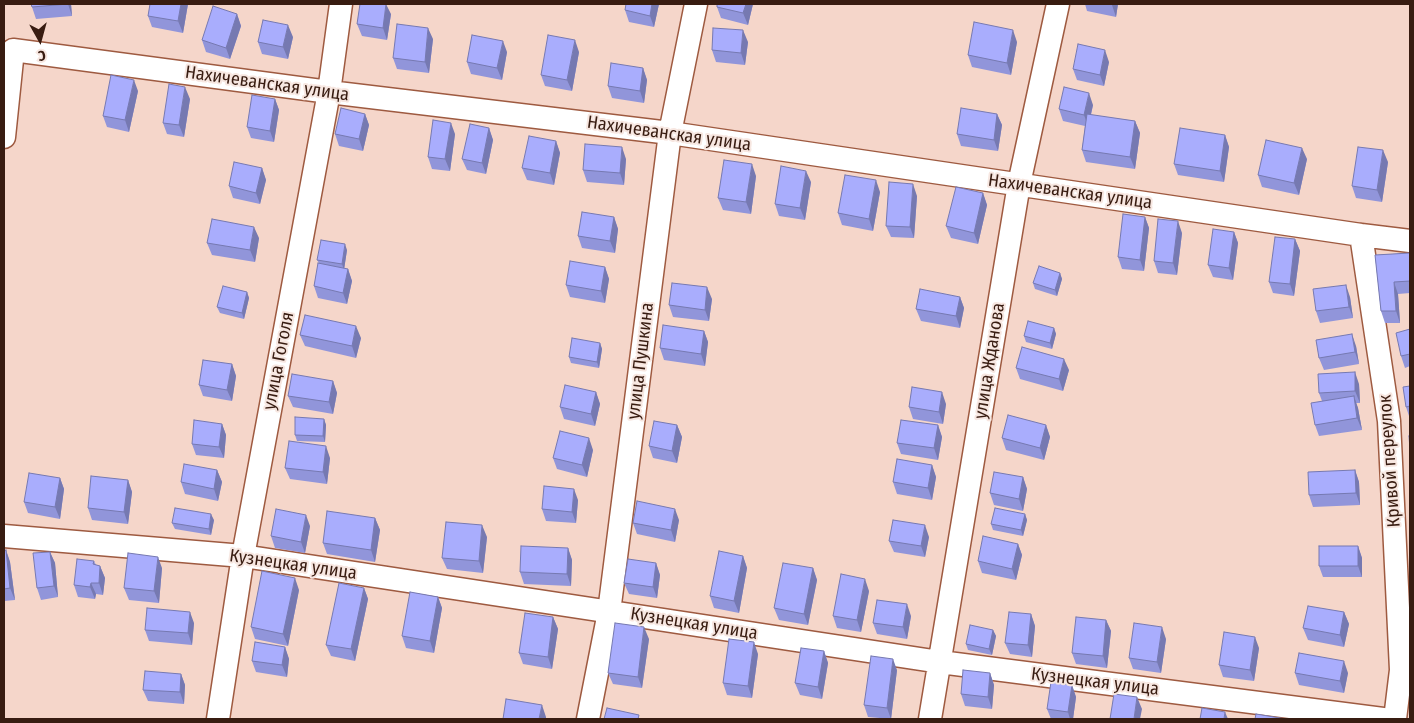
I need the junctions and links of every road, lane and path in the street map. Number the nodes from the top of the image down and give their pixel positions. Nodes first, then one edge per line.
1 (341, 4) edge
2 (696, 4) edge
3 (1058, 4) edge
4 (329, 92) junction
5 (670, 133) junction
6 (4, 137) edge
7 (1018, 184) junction
8 (1361, 235) junction
9 (1410, 241) edge
10 (4, 536) edge
11 (243, 556) junction
12 (608, 612) junction
13 (940, 662) junction
14 (218, 719) edge
15 (588, 719) edge
16 (930, 719) edge
17 (1383, 719) edge
18 (1395, 719) edge

1 - 4 street, улица Гоголя
2 - 5 street, улица Пушкина
3 - 7 street, улица Жданова
4 - 5 street, Нахичеванская улица
4 - 6 street, Нахичеванская улица
4 - 11 street, улица Гоголя
5 - 7 street, Нахичеванская улица
5 - 12 street, улица Пушкина
7 - 8 street, Нахичеванская улица
7 - 13 street, улица Жданова
8 - 9 street, Нахичеванская улица
8 - 18 street, Кривой переулок
10 - 11 street, Кузнецкая улица
11 - 12 street, Кузнецкая улица
11 - 14 street, улица Гоголя
12 - 13 street, Кузнецкая улица
12 - 15 street, улица Пушкина
13 - 16 street, улица Жданова
13 - 17 street, Кузнецкая улица

